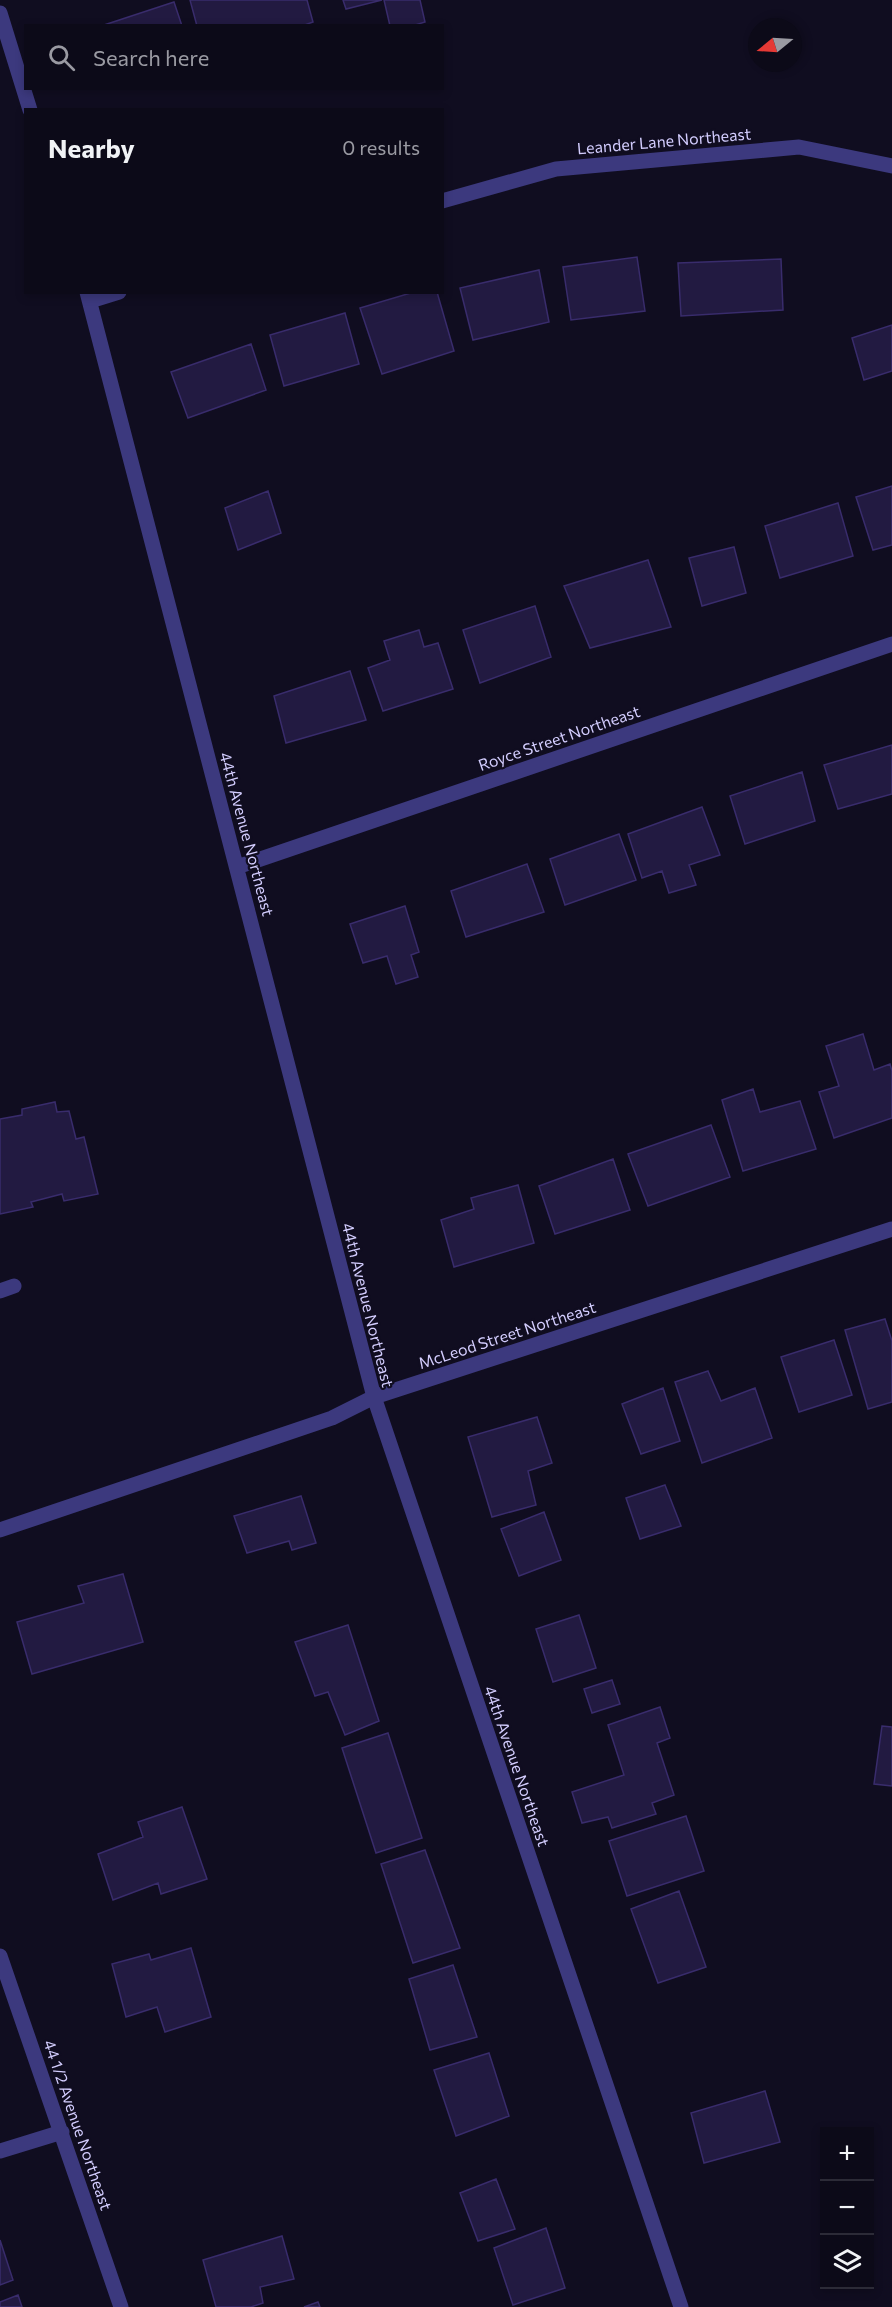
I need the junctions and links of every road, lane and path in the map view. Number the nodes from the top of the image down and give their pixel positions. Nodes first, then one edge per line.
1 (0, 13) edge
2 (29, 108) edge
3 (892, 166) edge
4 (444, 200) edge
5 (107, 294) edge
6 (88, 297) edge
7 (892, 644) edge
8 (237, 867) junction
9 (892, 1229) edge
10 (374, 1397) junction
11 (0, 1530) edge
12 (0, 1956) edge
13 (62, 2132) junction
14 (0, 2151) edge
15 (121, 2307) edge
16 (681, 2307) edge

1 - 2 street
3 - 4 street, Leander Lane Northeast
5 - 6 street
6 - 8 street, 44th Avenue Northeast
7 - 8 street, Royce Street Northeast
8 - 10 street, 44th Avenue Northeast
9 - 10 street, McLeod Street Northeast
10 - 11 street, McLeod Street Northeast
10 - 16 street, 44th Avenue Northeast
12 - 13 street, 44 1/2 Avenue Northeast
13 - 14 street
13 - 15 street, 44 1/2 Avenue Northeast

